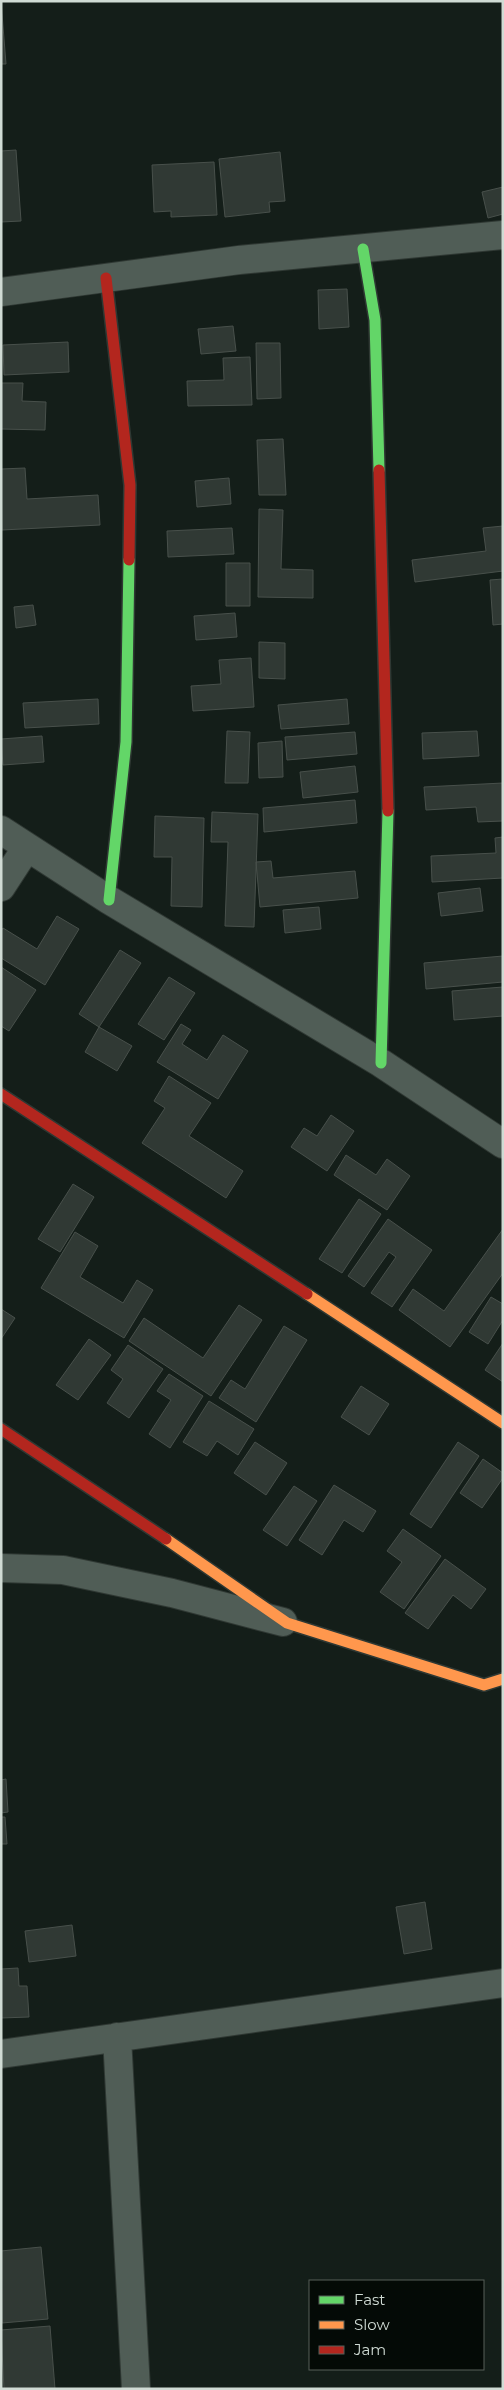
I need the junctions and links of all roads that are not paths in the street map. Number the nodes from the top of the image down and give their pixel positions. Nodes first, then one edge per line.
1 (503, 235) edge
2 (363, 249) junction
3 (106, 278) junction
4 (1, 292) edge
5 (1, 830) edge
6 (27, 848) junction
7 (1, 887) edge
8 (109, 900) junction
9 (381, 1063) junction
10 (1, 1094) edge
11 (503, 1144) edge
12 (503, 1423) edge
13 (1, 1429) edge
14 (1, 1568) edge
15 (287, 1622) junction
16 (496, 1685) edge
17 (503, 1983) edge
18 (117, 2037) junction
19 (1, 2054) edge
20 (136, 2389) edge

1 - 2 street
2 - 3 street
2 - 9 street
3 - 4 street
3 - 8 street
5 - 6 street
6 - 7 street
6 - 8 street
8 - 9 street
9 - 11 street
10 - 12 street
13 - 15 street
14 - 15 street
15 - 16 street
17 - 18 street
18 - 19 street
18 - 20 street

